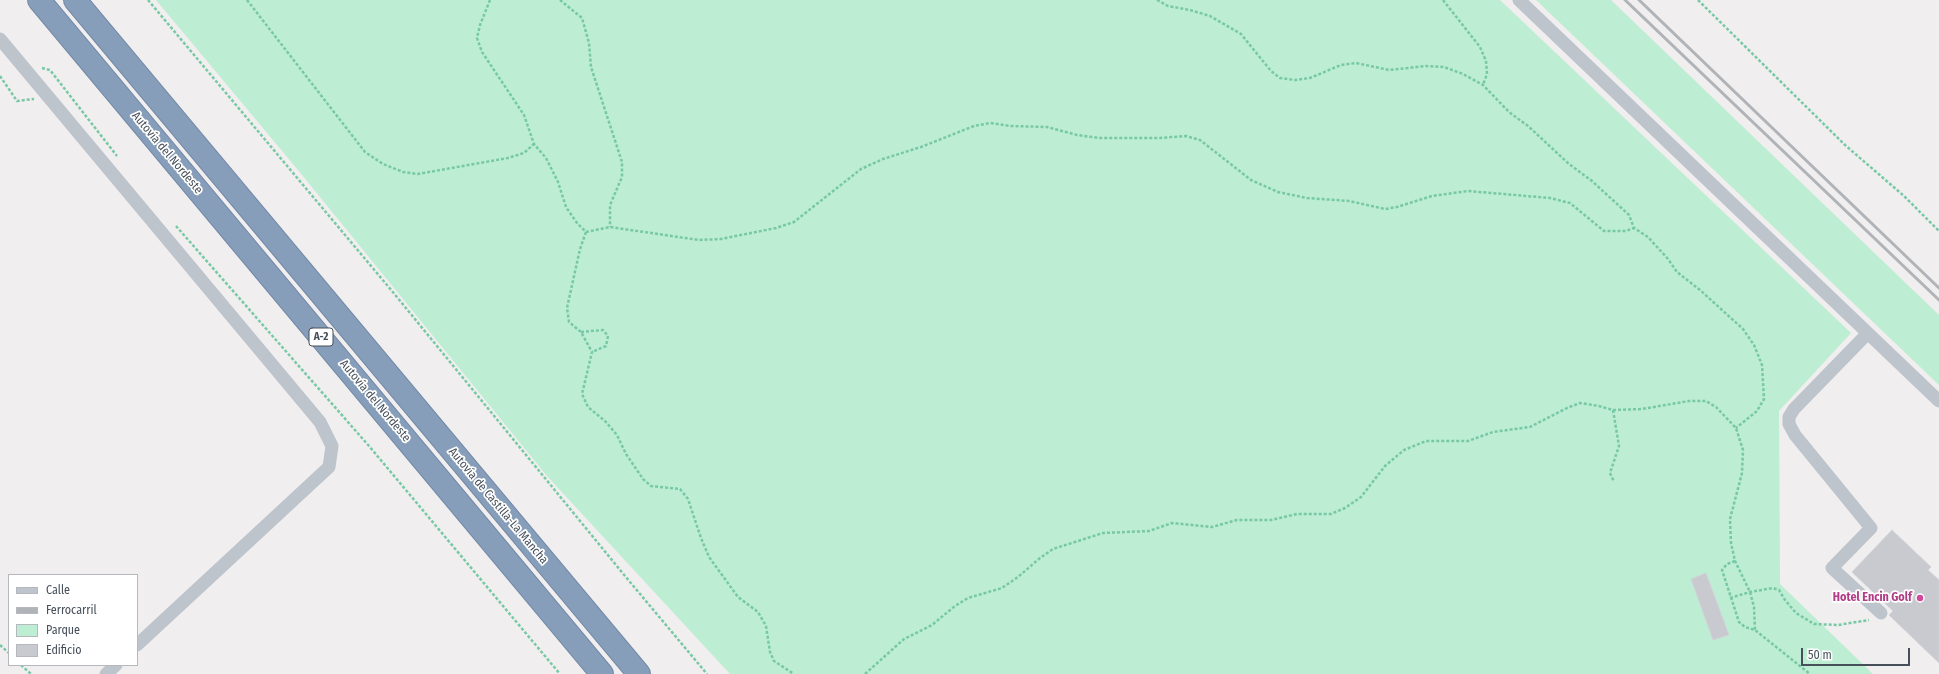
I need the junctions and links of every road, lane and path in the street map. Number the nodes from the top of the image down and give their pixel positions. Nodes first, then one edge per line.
1 (39, 0) edge
2 (75, 0) edge
3 (148, 0) edge
4 (247, 0) edge
5 (490, 0) edge
6 (560, 0) edge
7 (1157, 0) edge
8 (1443, 0) edge
9 (1519, 0) edge
10 (1698, 0) edge
11 (0, 39) edge
12 (17, 59) junction
13 (0, 76) edge
14 (1483, 85) junction
15 (48, 97) junction
16 (534, 144) junction
17 (119, 158) dead end
18 (175, 225) dead end
19 (610, 227) junction
20 (1634, 228) junction
21 (1939, 231) edge
22 (586, 232) junction
23 (581, 332) junction
24 (1868, 334) junction
25 (592, 352) junction
26 (1939, 401) edge
27 (1613, 410) junction
28 (1736, 428) junction
29 (1614, 482) dead end
30 (1735, 561) junction
31 (1750, 592) junction
32 (1730, 598) junction
33 (1881, 613) joint
34 (1756, 630) junction
35 (138, 644) edge
36 (0, 645) edge
37 (8, 652) edge
38 (22, 666) edge
39 (115, 666) edge
40 (31, 674) edge
41 (106, 674) edge
42 (560, 674) edge
43 (602, 674) edge
44 (639, 674) edge
45 (707, 674) edge
46 (794, 674) edge
47 (865, 674) edge
48 (1810, 674) edge

1 - 43 highway, Autovía del Nordeste / A-2
2 - 44 highway, Autovía de Castilla-La Mancha / A-2
3 - 45 path
4 - 16 path
5 - 16 path
6 - 19 path
7 - 14 path
8 - 14 path
9 - 24 street
10 - 21 path
11 - 12 street
12 - 15 street
12 - 17 path
13 - 15 path
14 - 20 path
15 - 35 street
16 - 22 path
18 - 42 path
19 - 20 path
19 - 22 path
20 - 28 path
22 - 23 path
23 - 25 path
23 - 25 path
24 - 26 street
24 - 33 street
25 - 46 path
27 - 28 path
27 - 29 path
27 - 47 path
28 - 30 path
30 - 31 path
30 - 32 path
31 - 32 path
31 - 33 path
31 - 34 path
32 - 34 path
34 - 48 path
36 - 37 path
38 - 40 path
39 - 41 street

